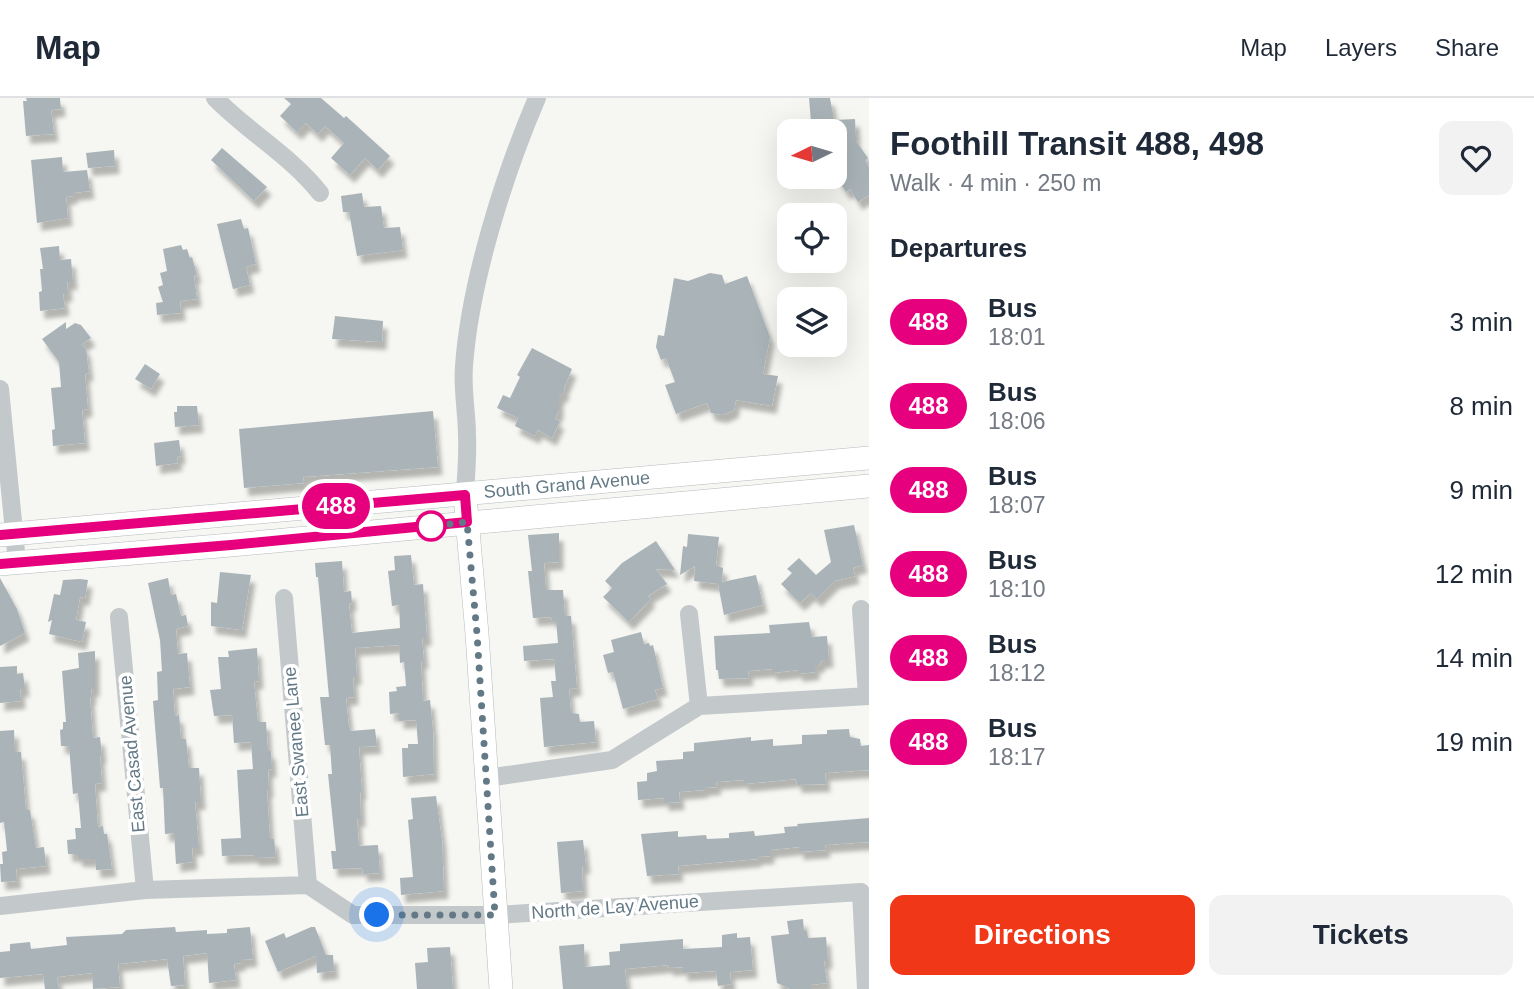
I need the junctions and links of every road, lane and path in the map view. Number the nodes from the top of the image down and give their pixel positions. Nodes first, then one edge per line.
1 (215, 98) edge
2 (537, 98) edge
3 (320, 193) dead end
4 (0, 389) edge
5 (869, 458) edge
6 (869, 486) edge
7 (465, 495) junction
8 (467, 522) junction
9 (7, 534) edge
10 (9, 563) edge
11 (284, 598) dead end
12 (861, 609) dead end
13 (689, 614) dead end
14 (119, 617) dead end
15 (868, 696) edge
16 (699, 706) junction
17 (487, 778) junction
18 (308, 885) junction
19 (145, 890) junction
20 (0, 906) edge
21 (495, 915) junction
22 (501, 989) edge
23 (866, 989) edge

1 - 3 street
2 - 7 street
4 - 9 street
5 - 7 main road, South Grand Avenue
6 - 8 main road, South Grand Avenue
7 - 8 main road
7 - 9 main road, South Grand Avenue
8 - 10 main road, South Grand Avenue
8 - 17 main road
9 - 10 street
11 - 18 street, East Swanee Lane
12 - 15 street
13 - 16 street
14 - 19 street, East Casad Avenue
15 - 16 street
16 - 17 street
17 - 21 main road
18 - 19 street
18 - 21 street, North de Lay Avenue
19 - 20 street
21 - 22 main road
21 - 23 street, North de Lay Avenue

